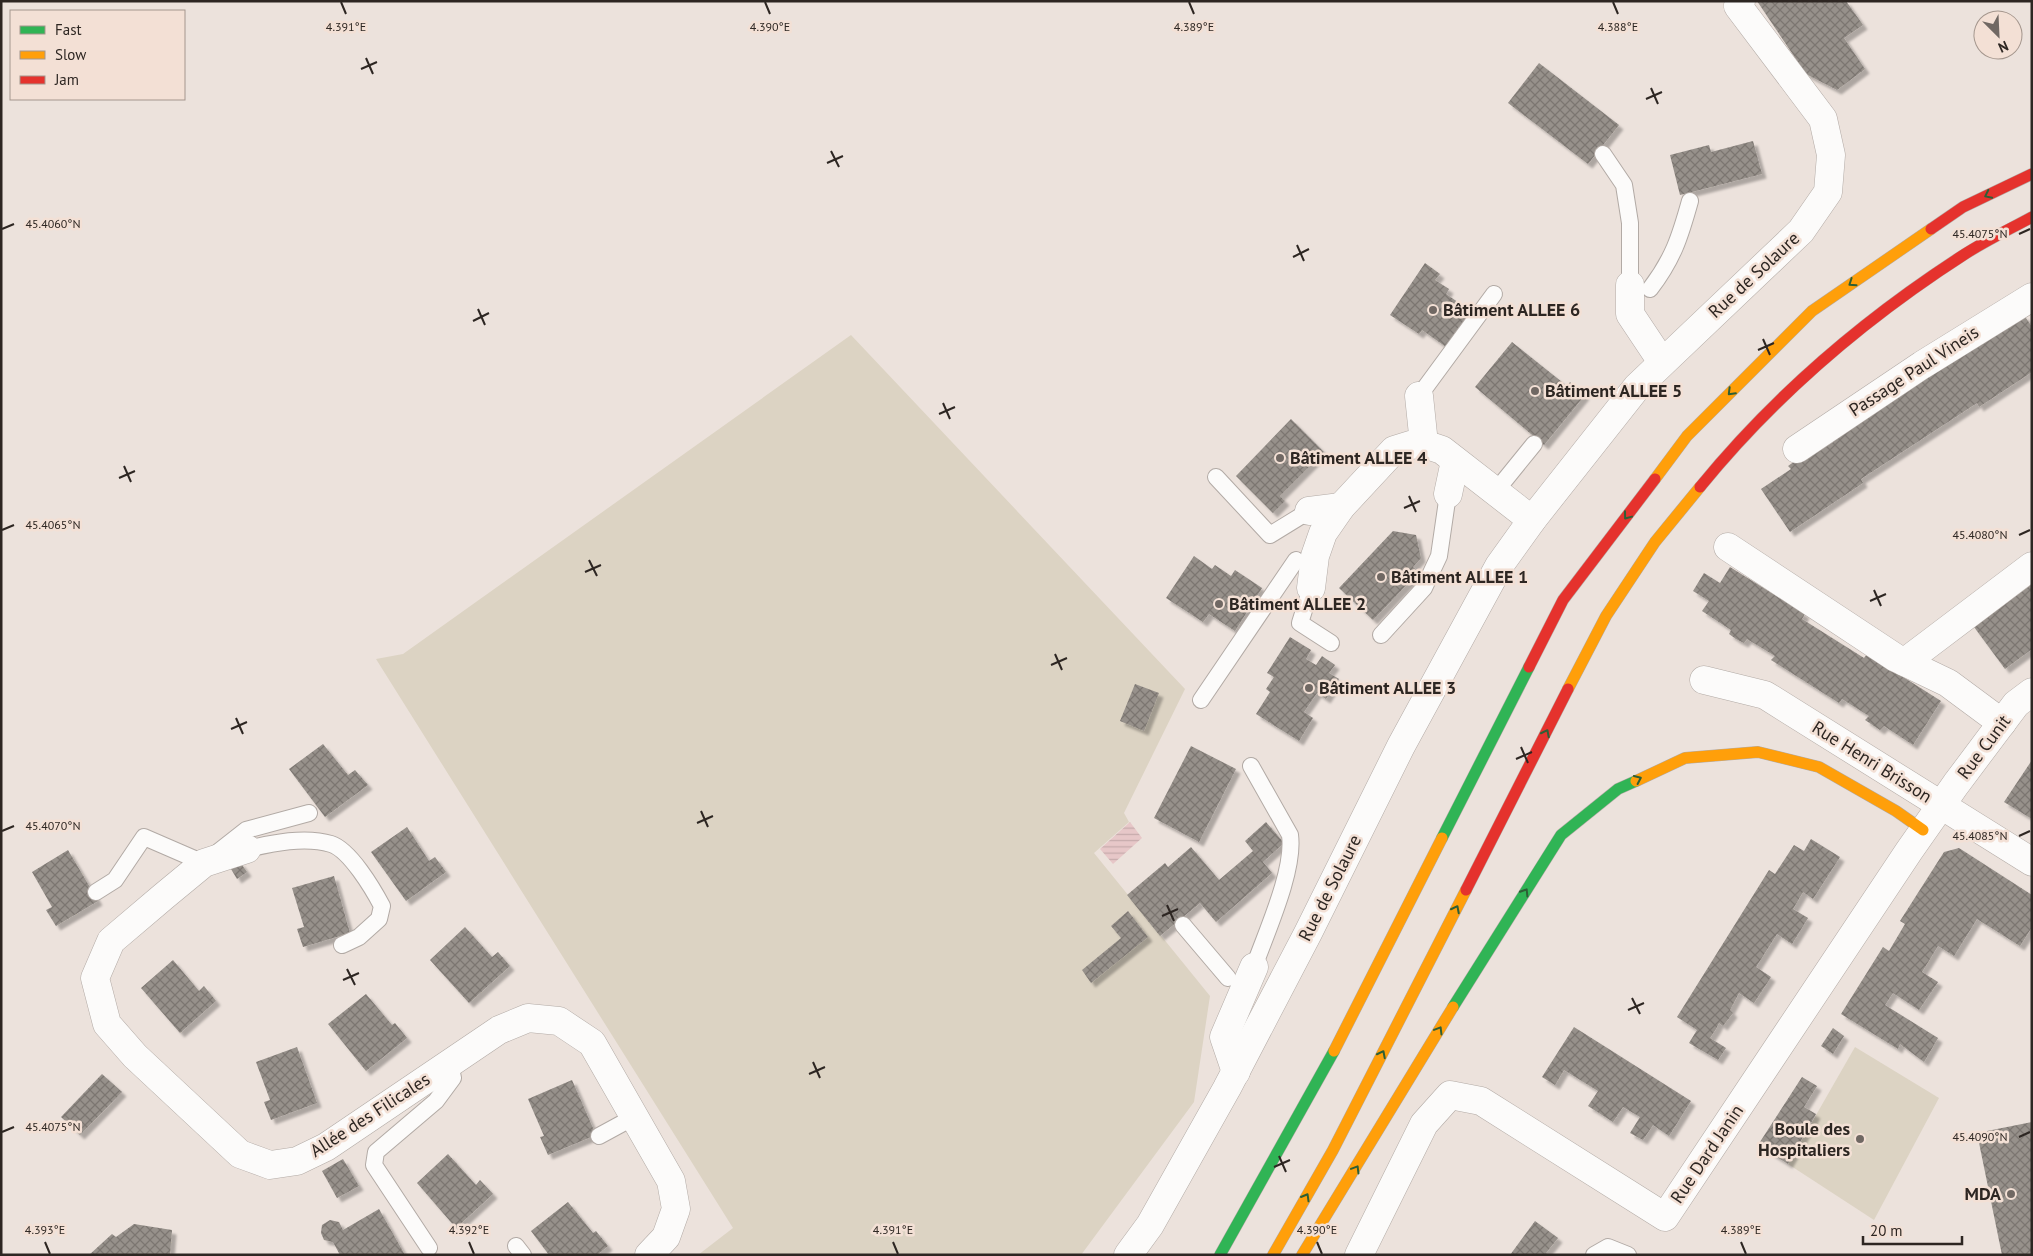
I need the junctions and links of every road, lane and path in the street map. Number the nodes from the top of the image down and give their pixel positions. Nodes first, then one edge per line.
1 (1742, 1) edge
2 (1603, 154) dead end
3 (2032, 174) edge
4 (1690, 201) dead end
5 (2032, 216) edge
6 (1640, 287) junction
7 (1494, 294) dead end
8 (2032, 297) edge
9 (1662, 362) junction
10 (1418, 396) joint
11 (1534, 444) dead end
12 (1797, 449) dead end
13 (1444, 450) junction
14 (1216, 477) dead end
15 (1500, 487) junction
16 (1448, 494) joint
17 (1341, 507) junction
18 (1309, 511) joint
19 (1532, 520) junction
20 (1721, 542) dead end
21 (1306, 558) junction
22 (2032, 566) edge
23 (1311, 588) joint
24 (1382, 635) dead end
25 (1331, 643) dead end
26 (1905, 662) junction
27 (1704, 680) dead end
28 (2032, 692) edge
29 (1201, 700) dead end
30 (2002, 723) junction
31 (1251, 766) dead end
32 (1941, 805) junction
33 (309, 812) dead end
34 (1923, 830) junction
35 (247, 848) joint
36 (2032, 862) edge
37 (204, 863) junction
38 (96, 892) dead end
39 (1183, 925) dead end
40 (342, 945) dead end
41 (1254, 967) joint
42 (1235, 988) junction
43 (450, 1063) junction
44 (1236, 1072) junction
45 (634, 1117) junction
46 (598, 1136) dead end
47 (429, 1248) dead end
48 (649, 1255) edge
49 (1128, 1255) edge
50 (1220, 1255) edge
51 (1273, 1255) edge
52 (1302, 1255) edge
53 (1359, 1255) edge
54 (1594, 1255) edge
55 (1628, 1255) edge

1 - 9 street, Rue de Solaure
2 - 6 lane
3 -> 50 highway
4 - 6 lane
51 -> 5 highway
6 - 9 street
7 - 10 lane
8 - 12 street, Passage Paul Vineis
9 - 19 street, Rue de Solaure
10 - 13 street
11 - 15 lane
13 - 15 street
13 - 16 street
13 - 17 street
14 - 18 lane
15 - 19 street
16 - 24 lane
17 - 18 street
17 - 21 street
19 - 44 street, Rue de Solaure
20 - 26 street
21 - 23 street
21 - 29 lane
22 - 26 street
23 - 25 lane
26 - 30 street
27 - 32 street, Rue Henri Brisson
28 - 30 street, Rue Cunit
30 - 32 street, Rue Cunit
31 - 41 lane
32 - 34 street, Rue Dard Janin
32 - 36 street, Rue Henri Brisson
33 - 37 lane
52 -> 34 highway
34 - 53 street, Rue Dard Janin
35 - 37 street, Allée des Filicales
35 - 40 lane
37 - 38 lane
37 - 43 street, Allée des Filicales
39 - 42 lane
41 - 42 street
42 - 44 street
43 - 45 street, Allée des Filicales
43 - 47 lane
44 - 49 street, Rue de Solaure
45 - 46 lane
45 - 48 street, Allée des Filicales
54 - 55 lane

